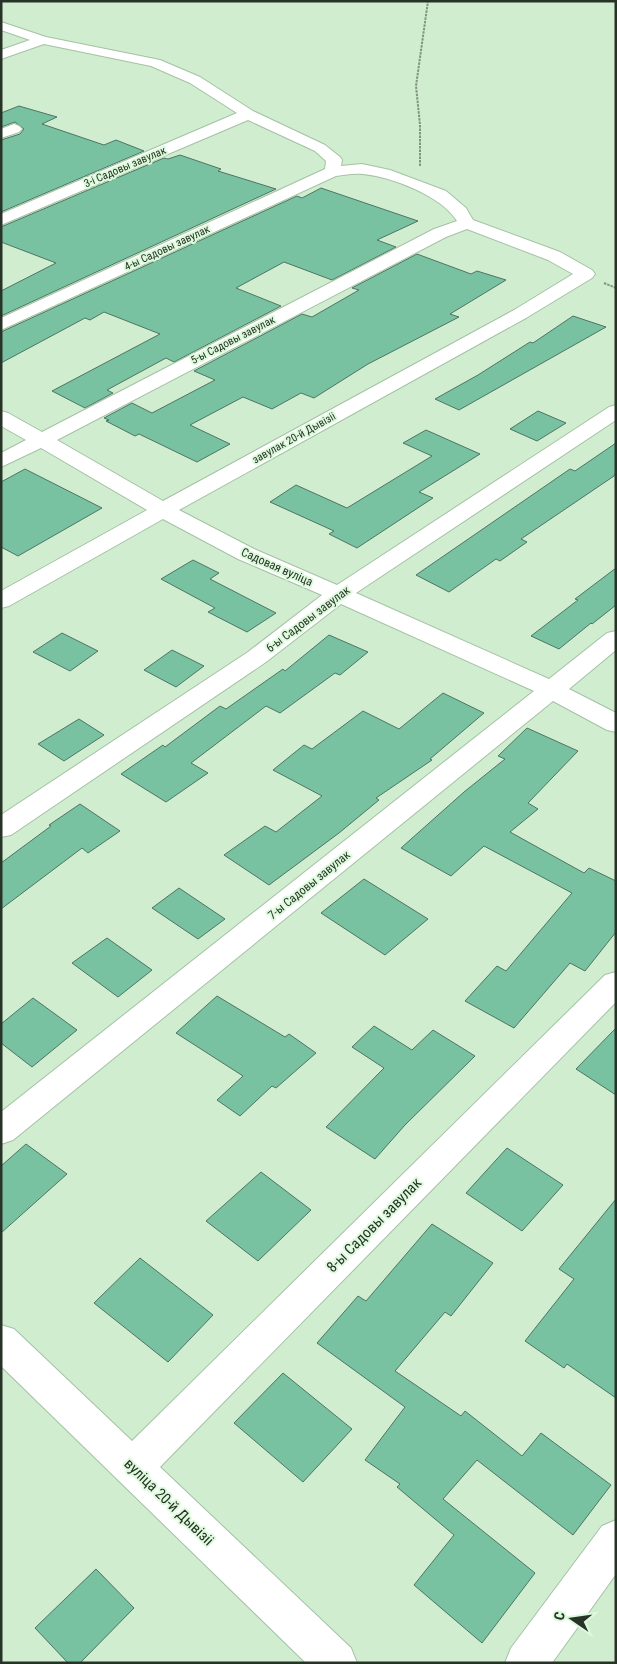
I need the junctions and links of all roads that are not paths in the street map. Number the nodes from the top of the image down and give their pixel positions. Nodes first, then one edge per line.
1 (1, 26) edge
2 (43, 40) junction
3 (1, 56) edge
4 (248, 114) junction
5 (333, 171) junction
6 (1, 220) edge
7 (467, 222) junction
8 (1, 325) edge
9 (616, 411) edge
10 (1, 418) edge
11 (40, 440) junction
12 (1, 461) edge
13 (163, 510) junction
14 (340, 594) junction
15 (1, 601) edge
16 (616, 638) edge
17 (552, 690) junction
18 (616, 724) edge
19 (1, 828) edge
20 (616, 983) edge
21 (1, 1131) edge
22 (1, 1341) edge
23 (133, 1467) junction
24 (616, 1540) edge
25 (336, 1663) edge
26 (526, 1663) edge

1 - 2 street
2 - 3 street
2 - 4 street
4 - 5 street
4 - 6 street, 3-і Садовы завулак
5 - 7 street
5 - 8 street, 4-ы Садовы завулак
7 - 11 street, 5-ы Садовы завулак
7 - 13 street, завулак 20-й Дывізіі
9 - 14 street, 6-ы Садовы завулак
10 - 11 street, Садовая вуліца
11 - 12 street, 5-ы Садовы завулак
11 - 13 street, Садовая вуліца
13 - 14 street, Садовая вуліца
13 - 15 street, завулак 20-й Дывізіі
14 - 17 street, Садовая вуліца
14 - 19 street, 6-ы Садовы завулак
16 - 17 street, 7-ы Садовы завулак
17 - 18 street, Садовая вуліца
17 - 21 street, 7-ы Садовы завулак
20 - 23 street, 8-ы Садовы завулак
22 - 23 street, вуліца 20-й Дывізіі
23 - 25 street, вуліца 20-й Дывізіі
24 - 26 street

